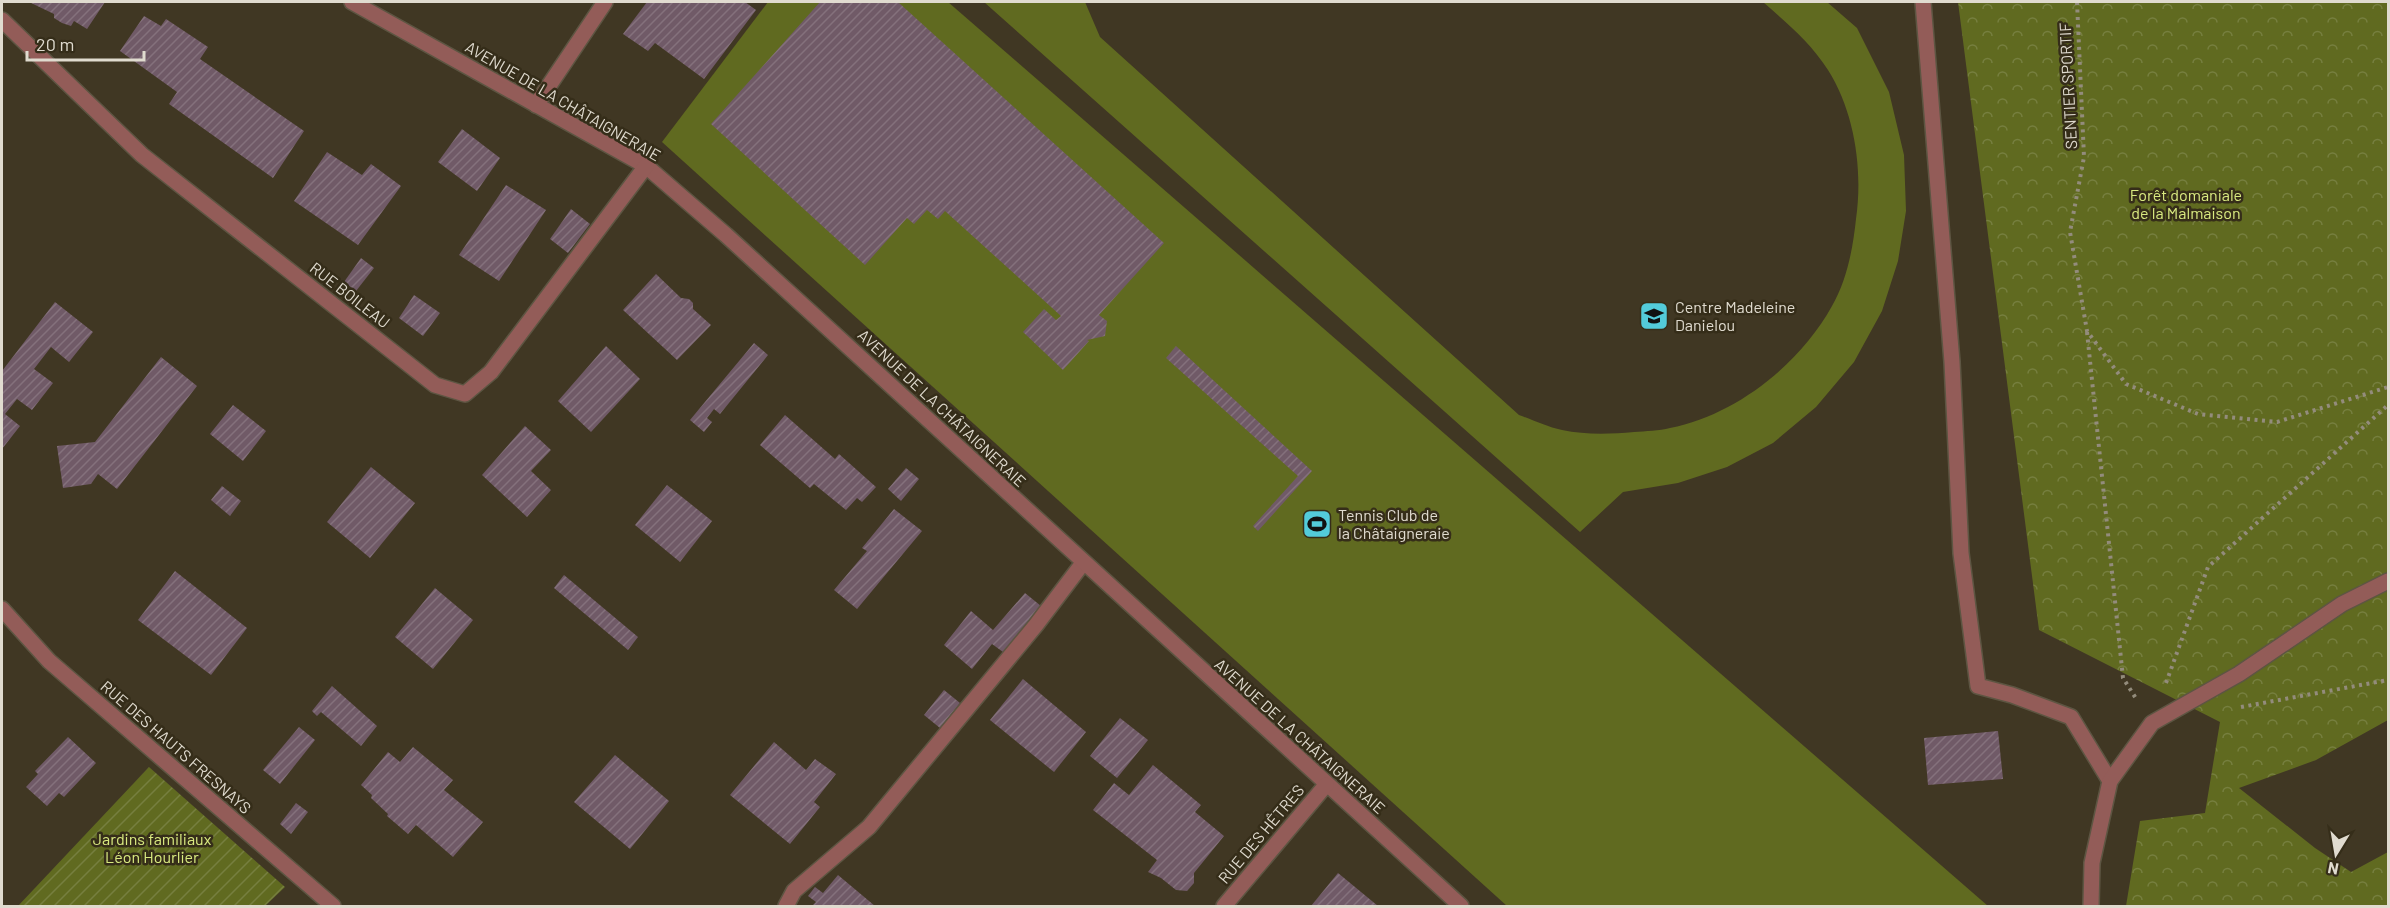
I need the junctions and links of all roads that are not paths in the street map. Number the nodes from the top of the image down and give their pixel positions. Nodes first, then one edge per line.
1 (352, 2) edge
2 (604, 2) edge
3 (1923, 2) edge
4 (2, 20) edge
5 (536, 105) junction
6 (646, 166) junction
7 (1083, 563) junction
8 (2388, 580) edge
9 (2, 609) edge
10 (2110, 781) junction
11 (1326, 785) junction
12 (333, 906) edge
13 (786, 906) edge
14 (1224, 906) edge
15 (1461, 906) edge
16 (2091, 906) edge

1 - 5 street, AVENUE DE LA CHÂTAIGNERAIE
2 - 5 street
3 - 10 street
4 - 6 street, RUE BOILEAU
5 - 6 street, AVENUE DE LA CHÂTAIGNERAIE
6 - 7 street, AVENUE DE LA CHÂTAIGNERAIE
7 - 11 street, AVENUE DE LA CHÂTAIGNERAIE
7 - 13 street
8 - 10 street
9 - 12 street, RUE DES HAUTS FRESNAYS
10 - 16 street
11 - 14 street, RUE DES HÊTRES
11 - 15 street, AVENUE DE LA CHÂTAIGNERAIE

